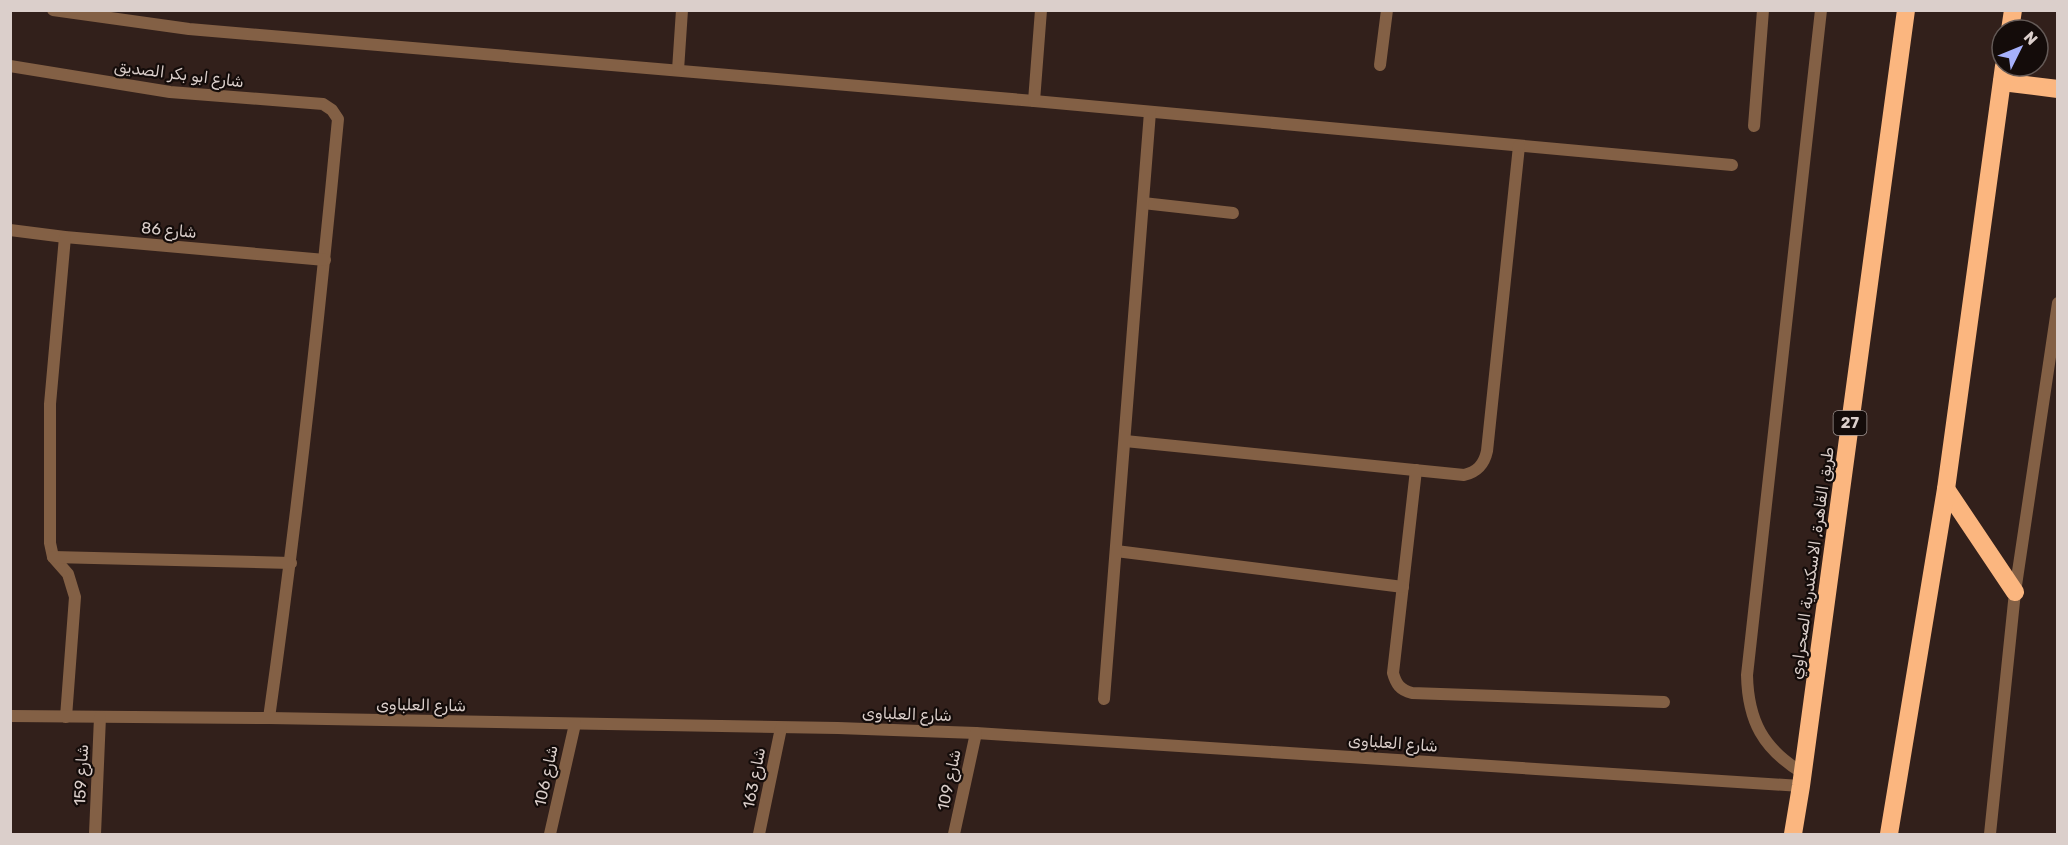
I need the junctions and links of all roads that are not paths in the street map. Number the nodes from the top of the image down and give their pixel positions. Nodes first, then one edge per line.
1 (53, 10) edge
2 (143, 10) edge
3 (682, 10) edge
4 (1041, 10) edge
5 (1387, 10) edge
6 (1763, 10) edge
7 (1821, 10) edge
8 (1906, 10) edge
9 (142, 24) junction
10 (1380, 65) dead end
11 (10, 66) edge
12 (678, 70) junction
13 (2002, 78) edge
14 (2017, 78) edge
15 (2058, 90) edge
16 (1034, 101) junction
17 (1150, 112) junction
18 (1754, 126) dead end
19 (1519, 146) junction
20 (1732, 165) dead end
21 (1143, 203) junction
22 (1233, 213) dead end
23 (10, 230) edge
24 (65, 237) junction
25 (325, 260) junction
26 (2058, 303) edge
27 (1125, 441) junction
28 (1416, 470) junction
29 (1946, 489) junction
30 (1116, 551) junction
31 (53, 557) junction
32 (291, 563) junction
33 (1403, 587) junction
34 (2015, 592) junction
35 (1104, 699) dead end
36 (1664, 702) dead end
37 (10, 716) edge
38 (66, 717) junction
39 (100, 717) junction
40 (269, 718) junction
41 (575, 724) junction
42 (781, 728) junction
43 (976, 733) junction
44 (1802, 779) junction
45 (95, 834) edge
46 (550, 834) edge
47 (759, 834) edge
48 (954, 834) edge
49 (1793, 834) edge
50 (1889, 834) edge
51 (1990, 834) edge

1 - 9 street
2 - 9 street
3 - 12 street
4 - 16 street
5 - 10 street
6 - 18 street
7 - 44 street
8 - 44 highway, طريق القاهرة, الاسكندرية الصحراوي / 27
9 - 12 street
11 - 25 street, شارع ابو بكر الصديق
12 - 16 street
13 - 29 highway
14 - 15 highway
16 - 17 street
17 - 19 street
17 - 21 street
19 - 20 street
19 - 28 street
21 - 22 street
21 - 27 street
23 - 24 street, شارع 86
24 - 25 street, شارع 86
24 - 31 street
25 - 32 street
26 - 34 street
27 - 28 street
27 - 30 street
28 - 33 street
29 - 34 highway
29 - 50 highway
30 - 33 street
30 - 35 street
31 - 32 street
31 - 38 street
32 - 40 street
33 - 36 street
34 - 51 street
37 - 38 street, شارع العلباوى
38 - 39 street, شارع العلباوى
39 - 40 street, شارع العلباوى
39 - 45 street, شارع 159
40 - 41 street, شارع العلباوى
41 - 42 street, شارع العلباوى
41 - 46 street, شارع 106
42 - 43 street, شارع العلباوى
42 - 47 street, شارع 163
43 - 44 street, شارع العلباوى
43 - 48 street, شارع 109
44 - 49 highway, طريق القاهرة, الاسكندرية الصحراوي / 27

